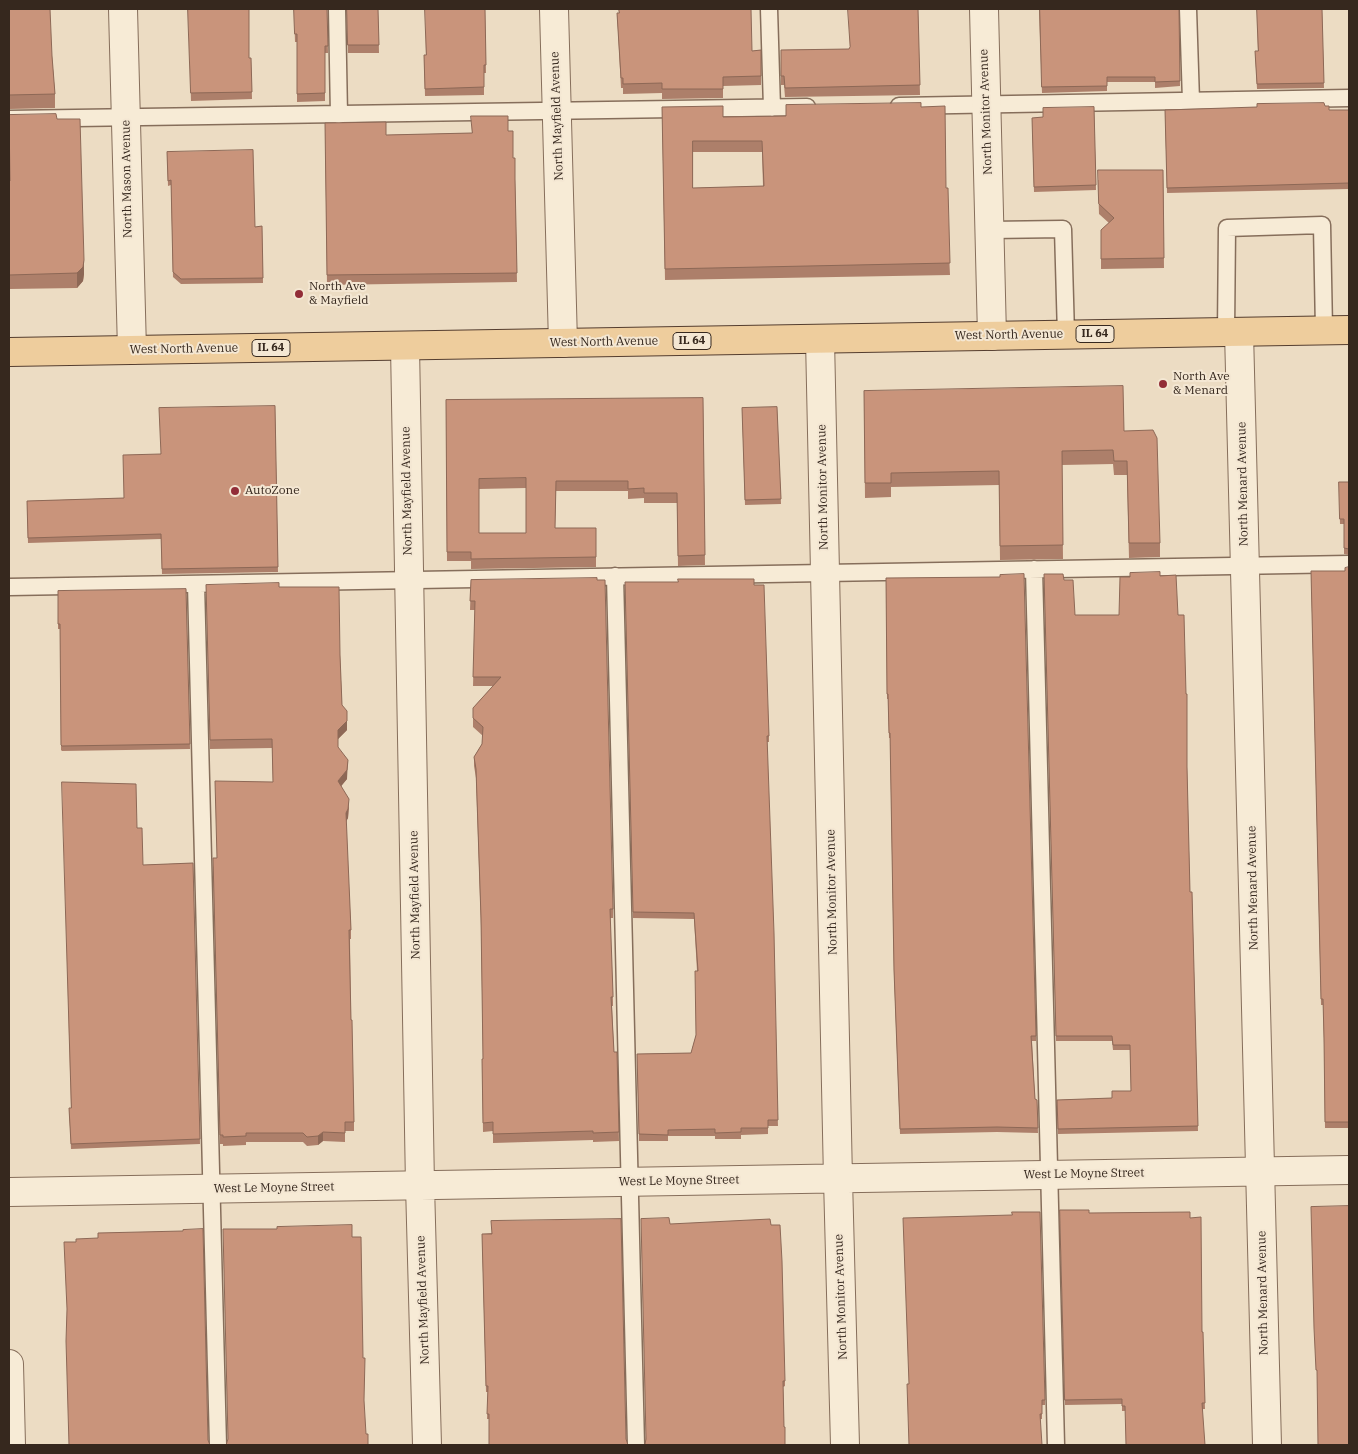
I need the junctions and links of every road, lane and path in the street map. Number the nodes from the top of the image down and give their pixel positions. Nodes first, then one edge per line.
1 (123, 9) edge
2 (336, 9) edge
3 (554, 9) edge
4 (769, 9) edge
5 (984, 9) edge
6 (1188, 9) edge
7 (1349, 98) edge
8 (1190, 101) junction
9 (986, 104) junction
10 (881, 106) edge
11 (822, 107) edge
12 (772, 108) junction
13 (557, 111) junction
14 (339, 114) junction
15 (126, 118) junction
16 (9, 119) edge
17 (990, 230) junction
18 (1337, 330) edge
19 (1233, 332) junction
20 (1066, 334) junction
21 (992, 336) junction
22 (820, 339) junction
23 (563, 343) junction
24 (405, 346) junction
25 (132, 350) junction
26 (9, 352) edge
27 (1349, 564) edge
28 (1245, 566) junction
29 (1034, 569) junction
30 (825, 573) junction
31 (615, 576) junction
32 (409, 580) junction
33 (196, 584) junction
34 (9, 587) edge
35 (1349, 1170) edge
36 (1260, 1171) junction
37 (1049, 1175) junction
38 (838, 1178) junction
39 (629, 1182) junction
40 (420, 1185) junction
41 (211, 1189) junction
42 (9, 1192) edge
43 (9, 1364) edge
44 (11, 1445) edge
45 (218, 1445) edge
46 (427, 1445) edge
47 (636, 1445) edge
48 (845, 1445) edge
49 (1056, 1445) edge
50 (1267, 1445) edge

1 - 15 street, North Mason Avenue
2 - 14 lane
3 - 13 street, North Mayfield Avenue
4 - 12 lane
5 - 9 street, North Monitor Avenue
6 - 8 lane
7 - 8 lane
8 - 9 lane
9 - 10 lane
9 - 17 street, North Monitor Avenue
11 - 12 lane
12 - 13 lane
13 - 14 lane
13 - 23 street, North Mayfield Avenue
14 - 15 lane
15 - 16 lane
15 - 25 street, North Mason Avenue
17 - 20 lane
17 - 21 street, North Monitor Avenue
18 - 19 main road, West North Avenue / IL 64
18 - 19 lane
19 - 20 main road, West North Avenue / IL 64
19 - 28 street, North Menard Avenue
20 - 21 main road, West North Avenue / IL 64
21 - 22 main road, West North Avenue / IL 64
22 - 23 main road, West North Avenue / IL 64
22 - 30 street, North Monitor Avenue
23 - 24 main road, West North Avenue / IL 64
24 - 25 main road, West North Avenue / IL 64
24 - 32 street, North Mayfield Avenue
25 - 26 main road, West North Avenue / IL 64
27 - 28 lane
28 - 29 lane
28 - 36 street, North Menard Avenue
29 - 30 lane
29 - 37 lane
30 - 31 lane
30 - 38 street, North Monitor Avenue
31 - 32 lane
31 - 39 lane
32 - 33 lane
32 - 40 street, North Mayfield Avenue
33 - 34 lane
33 - 41 lane
35 - 36 street, West Le Moyne Street
36 - 37 street, West Le Moyne Street
36 - 50 street, North Menard Avenue
37 - 38 street, West Le Moyne Street
37 - 49 lane
38 - 39 street, West Le Moyne Street
38 - 48 street, North Monitor Avenue
39 - 40 street, West Le Moyne Street
39 - 47 lane
40 - 41 street, West Le Moyne Street
40 - 46 street, North Mayfield Avenue
41 - 42 street, West Le Moyne Street
41 - 45 lane
43 - 44 street

